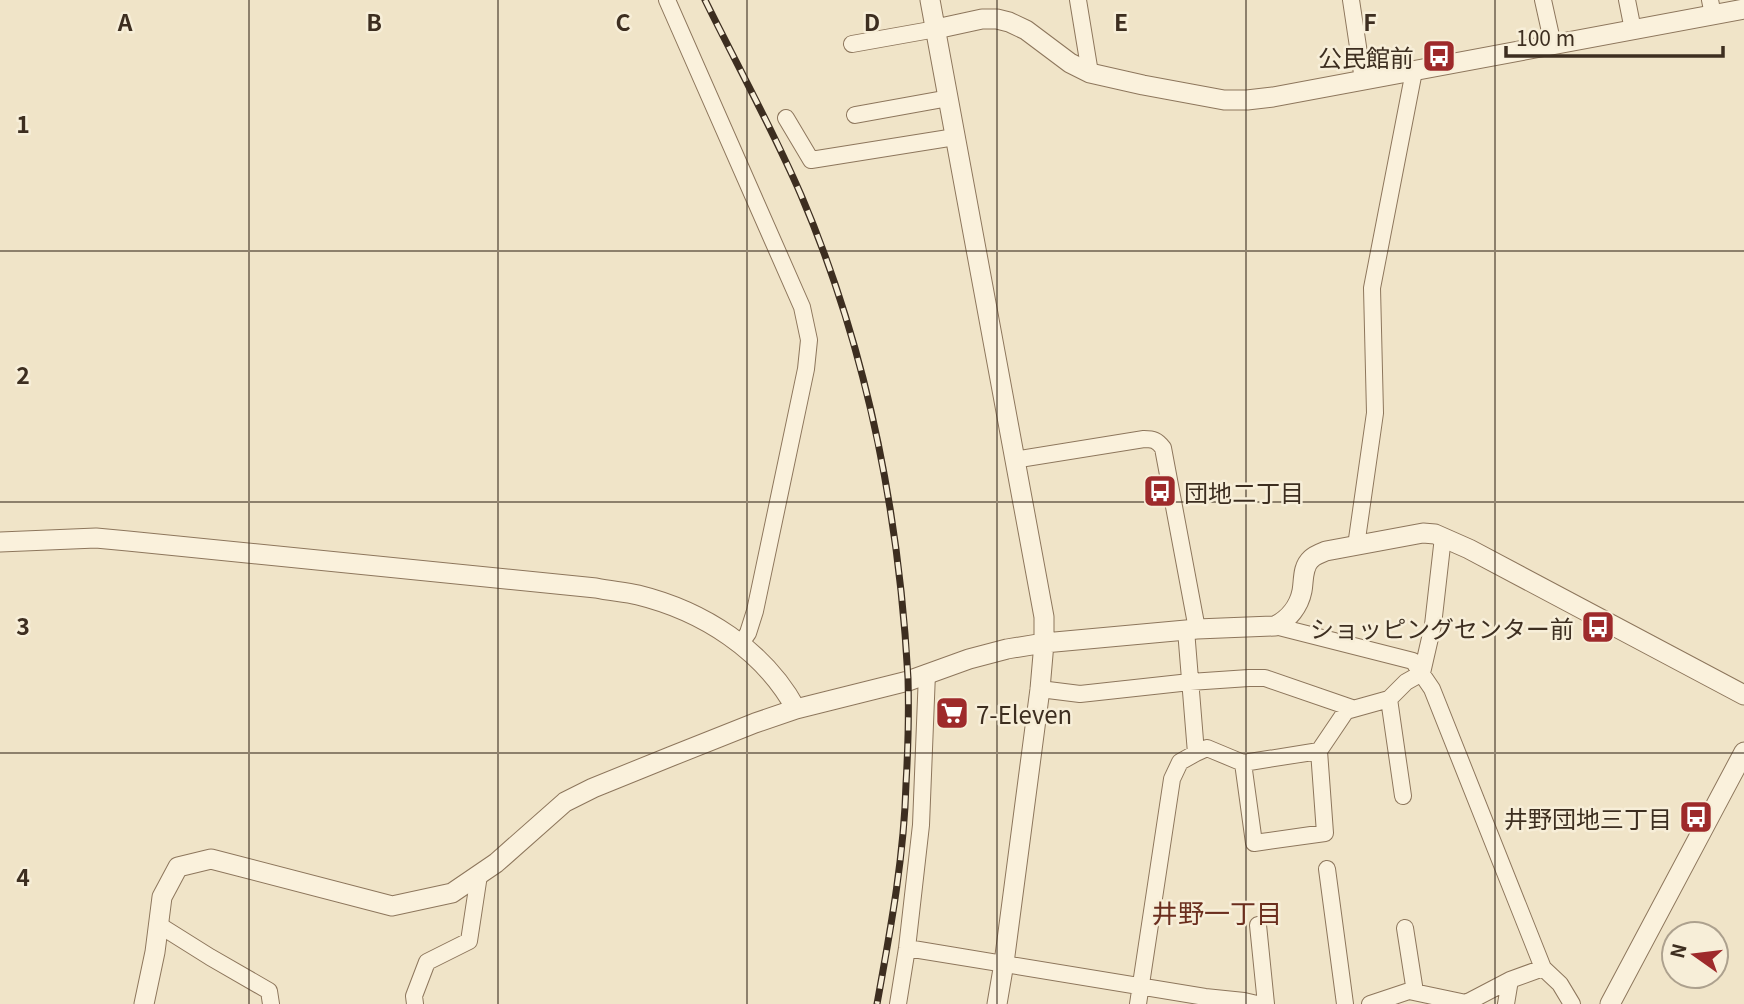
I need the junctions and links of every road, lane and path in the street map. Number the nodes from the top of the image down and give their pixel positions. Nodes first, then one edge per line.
1 (667, 0) edge
2 (930, 0) edge
3 (1078, 0) edge
4 (1351, 0) edge
5 (1544, 0) edge
6 (1628, 0) edge
7 (1712, 8) edge
8 (1744, 9) edge
9 (936, 29) junction
10 (1633, 30) junction
11 (852, 44) dead end
12 (1553, 44) junction
13 (1414, 71) junction
14 (1090, 73) junction
15 (1363, 80) junction
16 (948, 98) junction
17 (855, 115) dead end
18 (786, 118) dead end
19 (956, 137) junction
20 (1014, 460) junction
21 (1443, 537) junction
22 (0, 542) edge
23 (1356, 546) junction
24 (1275, 626) junction
25 (1191, 629) junction
26 (741, 643) junction
27 (1044, 643) junction
28 (927, 673) junction
29 (1422, 673) junction
30 (1189, 682) junction
31 (1040, 689) junction
32 (1744, 695) edge
33 (1389, 699) junction
34 (1352, 708) junction
35 (796, 709) junction
36 (1319, 751) junction
37 (1744, 752) edge
38 (1196, 753) junction
39 (1243, 763) junction
40 (1403, 796) dead end
41 (1327, 869) dead end
42 (479, 875) junction
43 (159, 925) junction
44 (1258, 925) dead end
45 (1405, 928) dead end
46 (907, 948) junction
47 (1004, 963) junction
48 (1543, 968) junction
49 (1510, 980) junction
50 (1141, 986) junction
51 (1415, 992) junction
52 (1205, 1000) edge
53 (144, 1004) edge
54 (271, 1004) edge
55 (415, 1004) edge
56 (898, 1004) edge
57 (997, 1004) edge
58 (1138, 1004) edge
59 (1256, 1004) edge
60 (1266, 1004) edge
61 (1345, 1004) edge
62 (1370, 1004) edge
63 (1506, 1004) edge
64 (1572, 1004) edge
65 (1611, 1004) edge

1 - 26 street
2 - 9 street
3 - 14 street
4 - 15 street
5 - 12 street
6 - 10 street
7 - 8 street
7 - 10 street
9 - 11 street
9 - 14 street
9 - 16 street
10 - 12 street
12 - 13 street
13 - 15 street
13 - 23 street
14 - 15 street
16 - 17 street
16 - 19 street
18 - 19 street
19 - 20 street
20 - 25 street
20 - 27 street
21 - 23 street
21 - 29 street
21 - 32 street
22 - 26 street
23 - 24 street
24 - 25 street
24 - 29 street
25 - 27 street
25 - 30 street
26 - 35 street
27 - 28 street
27 - 31 street
28 - 35 street
28 - 46 street
29 - 33 street
29 - 48 street
30 - 31 street
30 - 34 street
30 - 38 street
31 - 47 street
33 - 34 street
33 - 40 street
34 - 36 street
35 - 42 street
36 - 39 street
36 - 39 street
37 - 65 street
38 - 39 street
38 - 50 street
41 - 61 street
42 - 43 street
42 - 55 street
43 - 53 street
43 - 54 street
44 - 60 street
45 - 51 street
46 - 47 street
46 - 56 street
47 - 50 street
47 - 57 street
48 - 49 street
48 - 64 street
49 - 51 street
49 - 63 street
50 - 52 street
50 - 58 street
51 - 62 street
52 - 59 street

